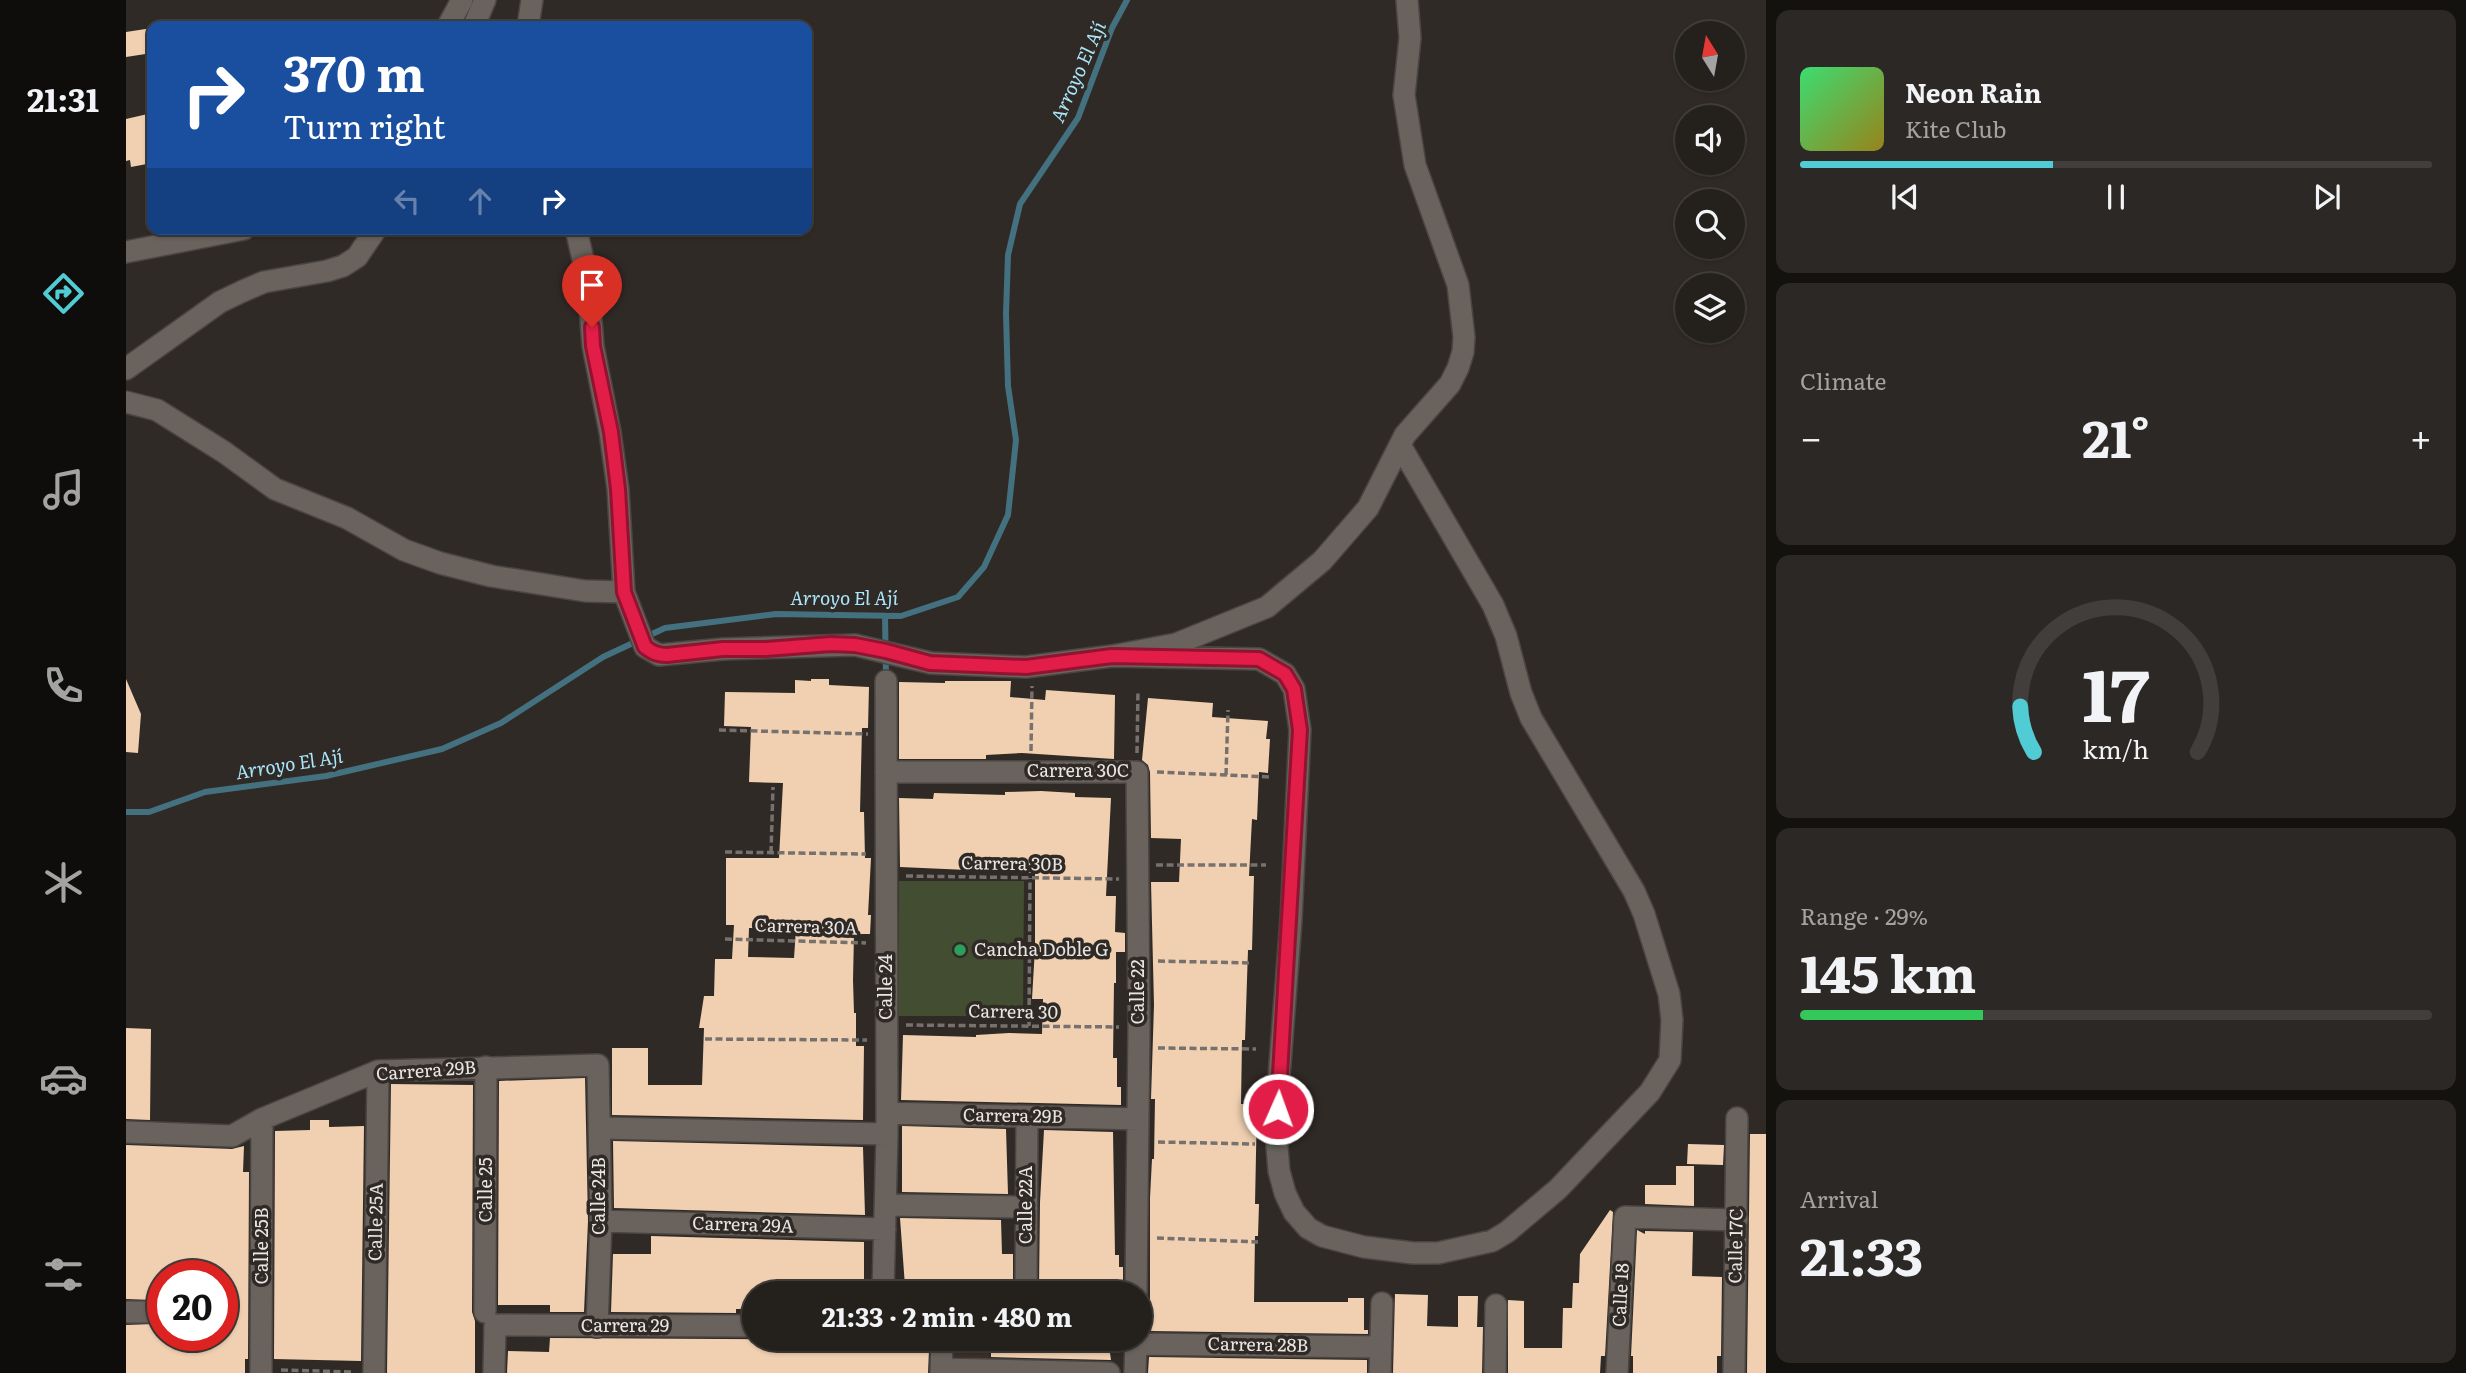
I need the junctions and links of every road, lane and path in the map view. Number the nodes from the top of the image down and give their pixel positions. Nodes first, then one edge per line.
1 (462, 0) edge
2 (485, 0) edge
3 (532, 0) edge
4 (1407, 0) edge
5 (451, 21) edge
6 (476, 21) edge
7 (529, 21) edge
8 (213, 235) edge
9 (372, 235) edge
10 (577, 235) edge
11 (126, 252) edge
12 (126, 369) edge
13 (126, 402) edge
14 (1400, 445) junction
15 (624, 592) junction
16 (1112, 656) junction
17 (1032, 680) dead end
18 (886, 681) dead end
19 (1138, 690) dead end
20 (1228, 710) dead end
21 (719, 730) dead end
22 (885, 734) junction
23 (1031, 771) junction
24 (886, 772) junction
25 (1137, 772) junction
26 (1226, 775) junction
27 (1271, 777) dead end
28 (773, 787) dead end
29 (725, 852) dead end
30 (771, 853) junction
31 (886, 865) junction
32 (1265, 865) dead end
33 (1137, 872) junction
34 (1030, 878) junction
35 (725, 939) dead end
36 (886, 944) junction
37 (1138, 960) junction
38 (1250, 963) dead end
39 (1029, 1026) junction
40 (886, 1032) junction
41 (1139, 1037) junction
42 (705, 1039) dead end
43 (1256, 1049) dead end
44 (598, 1065) joint
45 (486, 1067) junction
46 (377, 1071) junction
47 (1027, 1117) junction
48 (1737, 1118) dead end
49 (262, 1119) junction
50 (1139, 1119) junction
51 (887, 1124) junction
52 (599, 1128) junction
53 (126, 1132) edge
54 (1138, 1141) junction
55 (1255, 1144) dead end
56 (886, 1205) junction
57 (1026, 1207) junction
58 (1737, 1220) junction
59 (601, 1221) junction
60 (885, 1229) junction
61 (1137, 1237) junction
62 (1258, 1242) dead end
63 (883, 1281) edge
64 (1026, 1281) edge
65 (1136, 1281) edge
66 (1382, 1303) dead end
67 (1496, 1305) dead end
68 (126, 1312) edge
69 (147, 1312) edge
70 (490, 1318) junction
71 (742, 1326) edge
72 (597, 1327) junction
73 (1152, 1341) edge
74 (1380, 1347) junction
75 (942, 1351) edge
76 (1136, 1351) edge
77 (261, 1371) edge
78 (941, 1371) edge
79 (374, 1373) edge
80 (494, 1373) edge
81 (1110, 1373) edge
82 (1135, 1373) edge
83 (1380, 1373) edge
84 (1495, 1373) edge
85 (1617, 1373) edge
86 (1734, 1373) edge

1 - 5 street
2 - 6 street
3 - 7 street
4 - 14 street
8 - 11 street
9 - 12 street
10 - 15 street
13 - 15 street
14 - 16 street
14 - 16 street
15 - 16 street
17 - 23 path
18 - 22 street, Calle 24
19 - 25 path
20 - 26 path
21 - 22 path
22 - 24 street, Calle 24
23 - 24 street, Carrera 30C
23 - 25 street, Carrera 30C
24 - 31 street, Calle 24
25 - 26 path, Carrera 30C
25 - 33 street, Calle 22
26 - 27 path, Carrera 30C
28 - 30 path
29 - 30 path, Carrera 30B
30 - 31 path, Carrera 30B
31 - 34 path, Carrera 30B
31 - 36 street, Calle 24
32 - 33 path, Carrera 30B
33 - 34 path, Carrera 30B
33 - 37 street, Calle 22
34 - 39 path
35 - 36 path, Carrera 30A
36 - 40 street, Calle 24
37 - 38 path
37 - 41 street, Calle 22
39 - 40 path, Carrera 30
39 - 41 path, Carrera 30
40 - 42 path, Carrera 30
40 - 51 street, Calle 24
41 - 43 path, Carrera 30
41 - 50 street, Calle 22
44 - 45 street, Carrera 29B
44 - 52 street, Calle 24B
45 - 46 street, Carrera 29B
45 - 70 street, Calle 25
46 - 49 street, Carrera 29B
46 - 79 street, Calle 25A
47 - 50 street, Carrera 29B
47 - 51 street, Carrera 29B
47 - 57 street, Calle 22A
48 - 58 street, Calle 17C
49 - 53 street
49 - 77 street, Calle 25B
50 - 54 street, Calle 22
51 - 52 street, Carrera 29B
51 - 56 street, Calle 24
52 - 59 street, Calle 24B
54 - 55 path
54 - 61 street, Calle 22
56 - 57 street
56 - 60 street, Calle 24
57 - 64 street, Calle 22A
58 - 85 street, Calle 18
58 - 86 street, Calle 17C
59 - 60 street, Carrera 29A
59 - 72 street, Calle 24B
60 - 63 street, Calle 24
61 - 62 path
61 - 65 street, Calle 22
66 - 74 street
67 - 84 street
68 - 69 street
70 - 72 street, Carrera 29
70 - 80 street, Calle 25
71 - 72 street, Carrera 29
73 - 74 street, Carrera 28B
74 - 83 street
75 - 78 street
76 - 82 street
77 - 79 path
78 - 81 street

